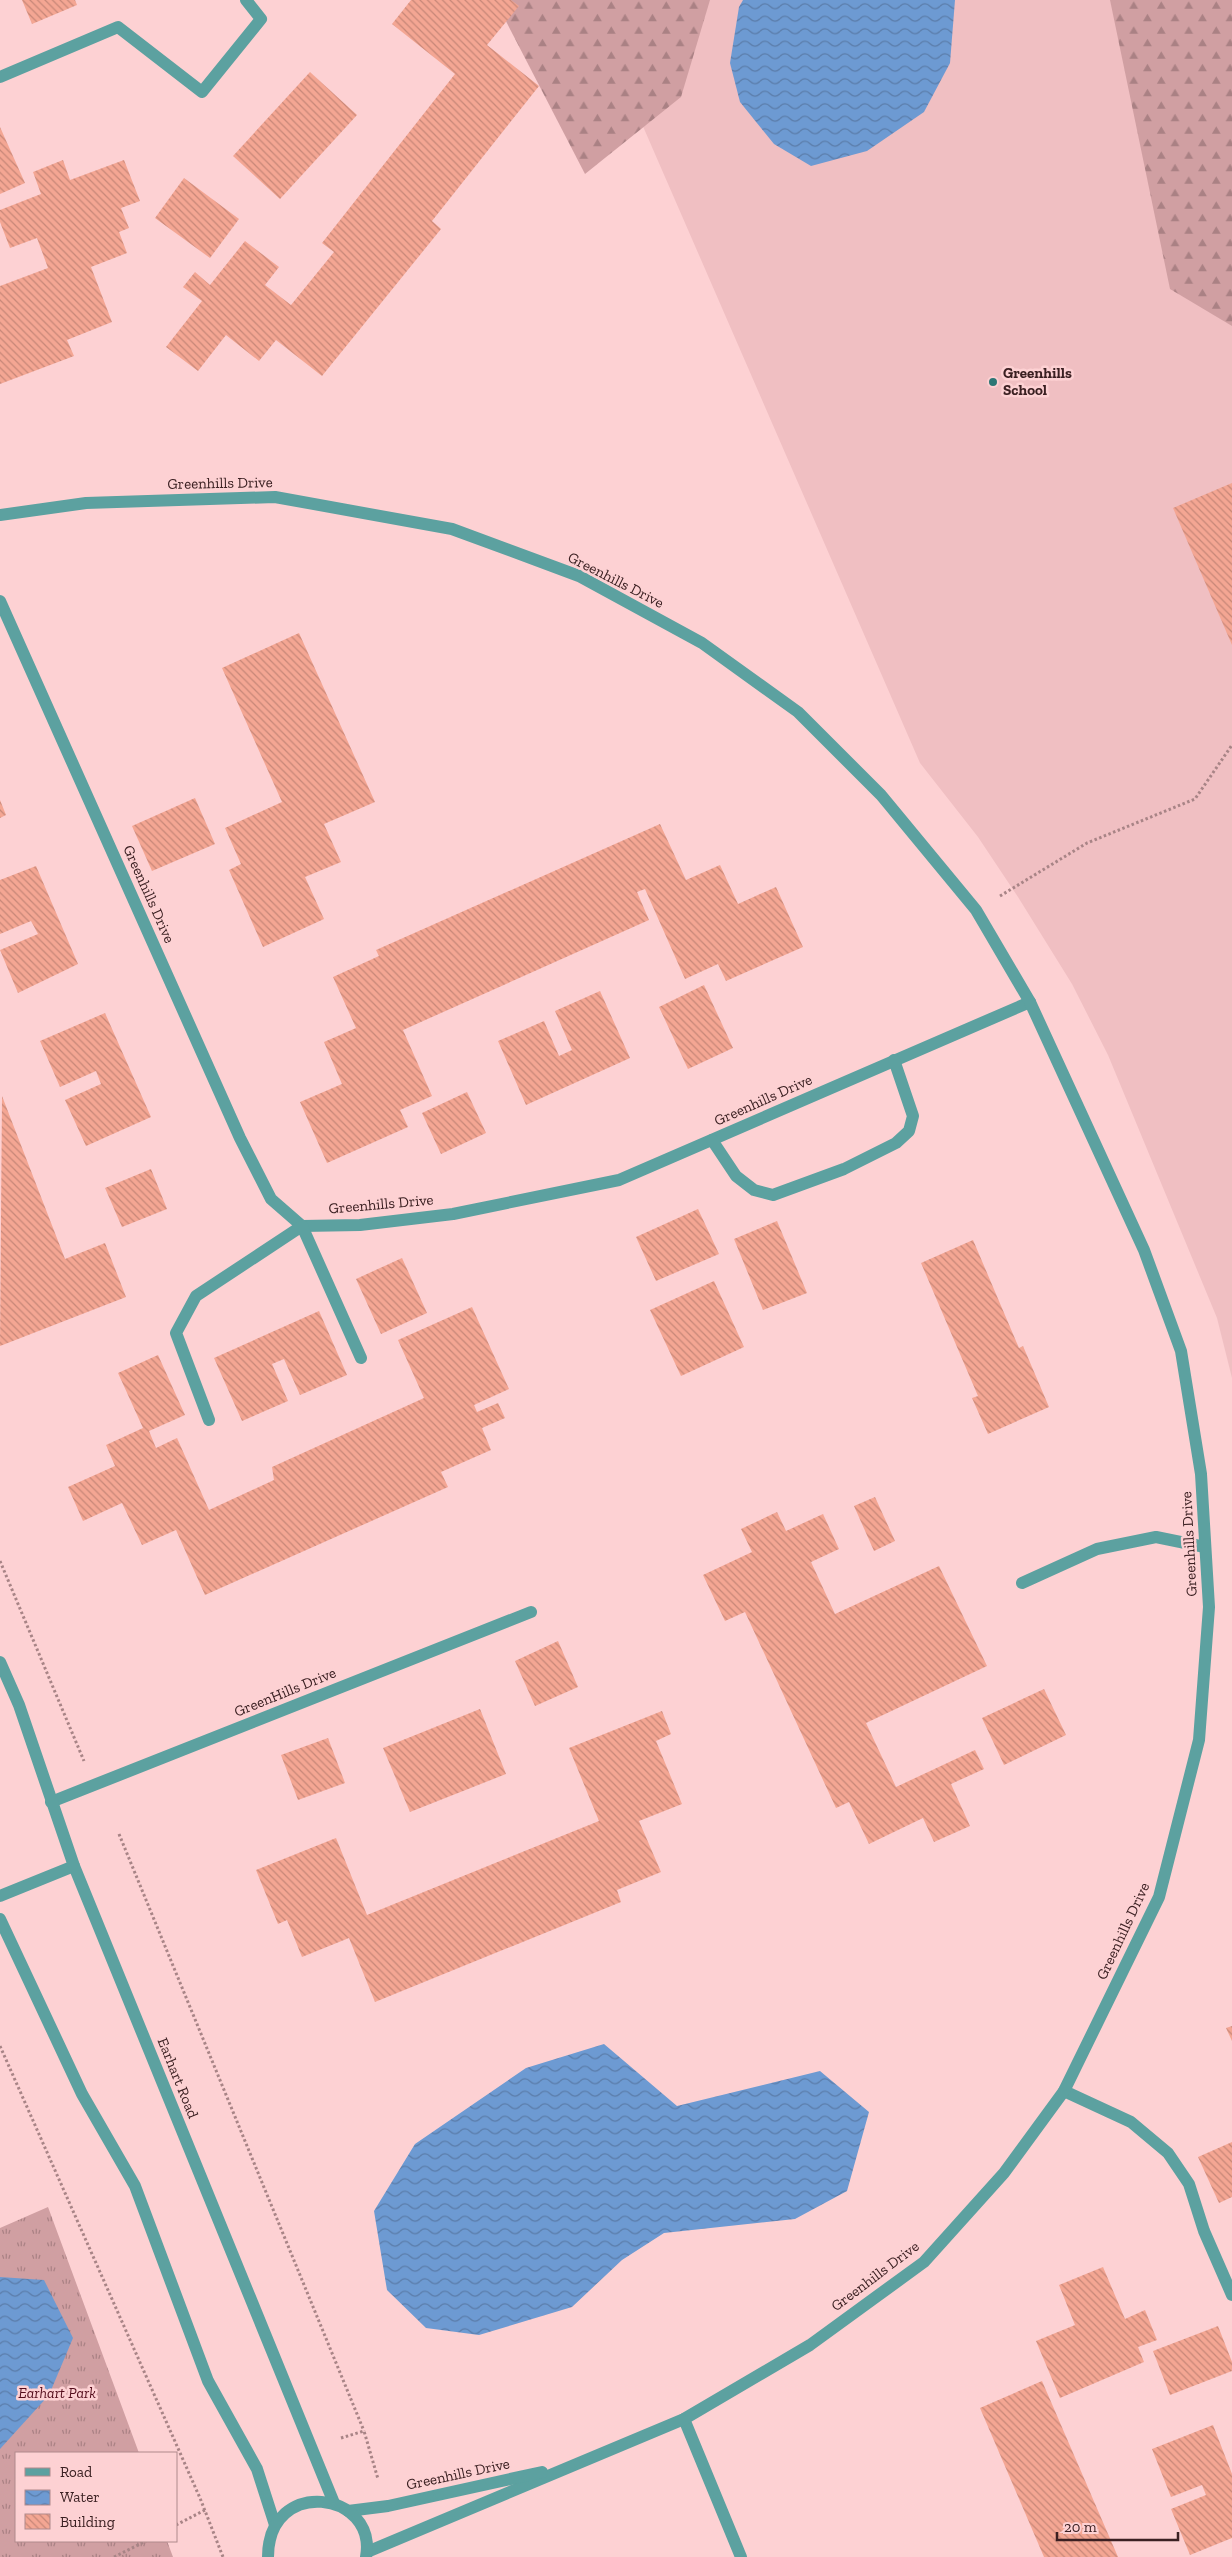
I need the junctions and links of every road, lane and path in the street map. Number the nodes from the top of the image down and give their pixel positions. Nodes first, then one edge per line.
1 (246, 0) edge
2 (0, 77) edge
3 (0, 515) edge
4 (0, 600) edge
5 (1232, 745) edge
6 (976, 910) junction
7 (1030, 1002) junction
8 (894, 1060) junction
9 (712, 1140) junction
10 (302, 1226) junction
11 (361, 1358) dead end
12 (209, 1420) dead end
13 (1205, 1546) junction
14 (0, 1561) edge
15 (1022, 1583) dead end
16 (531, 1612) dead end
17 (0, 1662) edge
18 (86, 1765) dead end
19 (51, 1802) junction
20 (119, 1834) dead end
21 (74, 1866) junction
22 (0, 1896) edge
23 (0, 1919) edge
24 (0, 2046) edge
25 (1064, 2090) junction
26 (1232, 2295) edge
27 (684, 2418) junction
28 (364, 2431) junction
29 (341, 2438) dead end
30 (574, 2465) junction
31 (378, 2482) dead end
32 (334, 2503) junction
33 (205, 2510) junction
34 (348, 2511) junction
35 (178, 2524) edge
36 (275, 2525) junction
37 (144, 2542) edge
38 (366, 2554) edge
39 (114, 2557) edge
40 (223, 2557) edge
41 (268, 2557) edge
42 (741, 2557) edge

1 - 2 street
3 - 6 street, Greenhills Drive
4 - 10 street, Greenhills Drive
5 - 6 path
6 - 7 street, Greenhills Drive
7 - 8 street, Greenhills Drive
7 - 13 street, Greenhills Drive
8 - 9 street, Greenhills Drive
8 - 9 street
9 - 10 street, Greenhills Drive
10 - 11 street
10 - 12 street
13 - 15 street
13 - 25 street, Greenhills Drive
14 - 18 path
16 - 19 street, GreenHills Drive
17 - 19 street, Earhart Road
19 - 21 street, Earhart Road
20 - 28 path
21 - 22 street
21 - 32 street, Earhart Road
23 - 36 street
24 - 33 path
25 - 26 street
25 - 27 street, Greenhills Drive
27 - 30 street, Greenhills Drive
27 - 42 street
28 - 29 path
28 - 31 path
30 - 34 street, Greenhills Drive
30 - 38 street, Greenhills Drive
32 - 34 street
32 - 36 street
33 - 35 path
33 - 40 path
34 - 38 street
36 - 41 street
37 - 39 path

